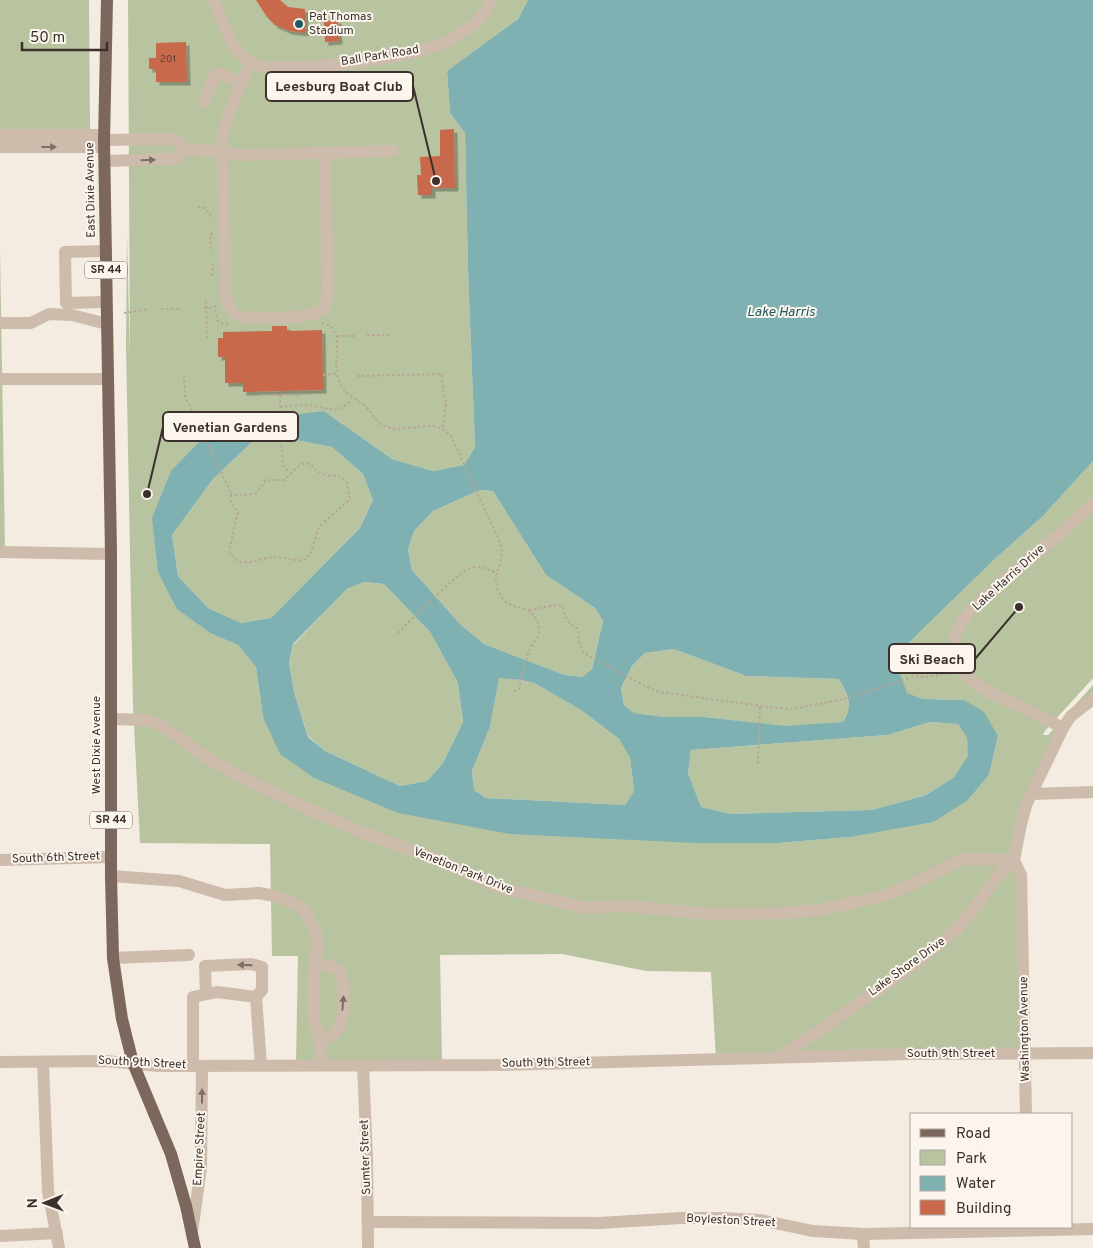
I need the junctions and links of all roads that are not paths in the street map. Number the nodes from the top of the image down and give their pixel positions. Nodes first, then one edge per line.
1 (107, 0) edge
2 (214, 0) edge
3 (492, 0) edge
4 (250, 63) junction
5 (241, 83) junction
6 (204, 101) dead end
7 (0, 136) edge
8 (104, 141) junction
9 (0, 147) edge
10 (186, 148) junction
11 (393, 151) dead end
12 (223, 153) junction
13 (324, 153) junction
14 (104, 160) junction
15 (106, 251) junction
16 (106, 302) junction
17 (0, 323) edge
18 (107, 324) junction
19 (0, 379) edge
20 (108, 379) junction
21 (1093, 503) edge
22 (0, 552) edge
23 (111, 554) junction
24 (1093, 699) edge
25 (111, 719) junction
26 (1063, 728) junction
27 (1093, 792) edge
28 (1031, 794) junction
29 (111, 857) junction
30 (0, 860) edge
31 (1014, 860) junction
32 (111, 876) junction
33 (189, 955) dead end
34 (113, 958) junction
35 (316, 964) junction
36 (206, 994) junction
37 (256, 997) junction
38 (320, 1041) junction
39 (1093, 1053) edge
40 (1026, 1054) junction
41 (780, 1057) junction
42 (0, 1062) edge
43 (43, 1062) junction
44 (133, 1063) junction
45 (261, 1065) junction
46 (321, 1065) junction
47 (363, 1065) junction
48 (198, 1066) junction
49 (1026, 1113) edge
50 (368, 1222) junction
51 (1027, 1228) edge
52 (1093, 1229) edge
53 (192, 1232) junction
54 (57, 1233) junction
55 (863, 1234) junction
56 (0, 1236) edge
57 (59, 1248) edge
58 (195, 1248) edge
59 (368, 1248) edge
60 (864, 1248) edge

1 - 8 main road, East Dixie Avenue / SR 44
2 - 4 street
3 - 4 street, Ball Park Road
4 - 5 street
5 - 6 street
5 - 12 street
7 - 8 street
9 -> 8 street
8 - 10 street
8 - 14 main road, East Dixie Avenue / SR 44
10 - 12 street
14 -> 10 street
11 - 13 street
12 - 13 street
12 - 13 street
14 - 15 main road, East Dixie Avenue / SR 44
15 - 16 main road, East Dixie Avenue / SR 44
15 - 16 street
16 - 18 main road, East Dixie Avenue / SR 44
17 - 18 street
18 - 20 main road, East Dixie Avenue / SR 44
19 - 20 street
20 - 23 main road, West Dixie Avenue / SR 44
21 - 26 street, Lake Harris Drive
22 - 23 street
23 - 25 main road, West Dixie Avenue / SR 44
24 - 26 street
25 - 29 main road, West Dixie Avenue / SR 44
25 - 31 street, Venetion Park Drive
26 - 28 street
27 - 28 street
28 - 31 street
29 - 30 street, South 6th Street
29 - 32 main road, West Dixie Avenue / SR 44
31 - 40 street, Washington Avenue
31 - 41 street, Lake Shore Drive
32 - 34 main road, West Dixie Avenue / SR 44
32 - 35 street
33 - 34 street
34 - 44 main road, West Dixie Avenue / SR 44
35 - 38 street
38 -> 35 street
36 - 37 street
37 -> 36 street
36 - 48 street, Empire Street
37 - 45 street
38 - 46 street
39 - 40 street, South 9th Street
40 - 41 street, South 9th Street
40 - 49 street, Washington Avenue
41 - 47 street, South 9th Street
42 - 43 street, South 9th Street
43 - 44 street, South 9th Street
43 - 54 street
44 - 48 street, South 9th Street
44 - 53 main road, West Dixie Avenue / SR 44
45 - 46 street, South 9th Street
45 - 48 street, South 9th Street
46 - 47 street, South 9th Street
47 - 50 street, Sumter Street
53 -> 48 street, Empire Street
50 - 55 street, Boyleston Street
50 - 59 street, Sumter Street
51 - 52 street, Boyleston Street
51 - 55 street, Boyleston Street
53 - 58 main road, West Dixie Avenue / SR 44
54 - 56 street
54 - 57 street
55 - 60 street

